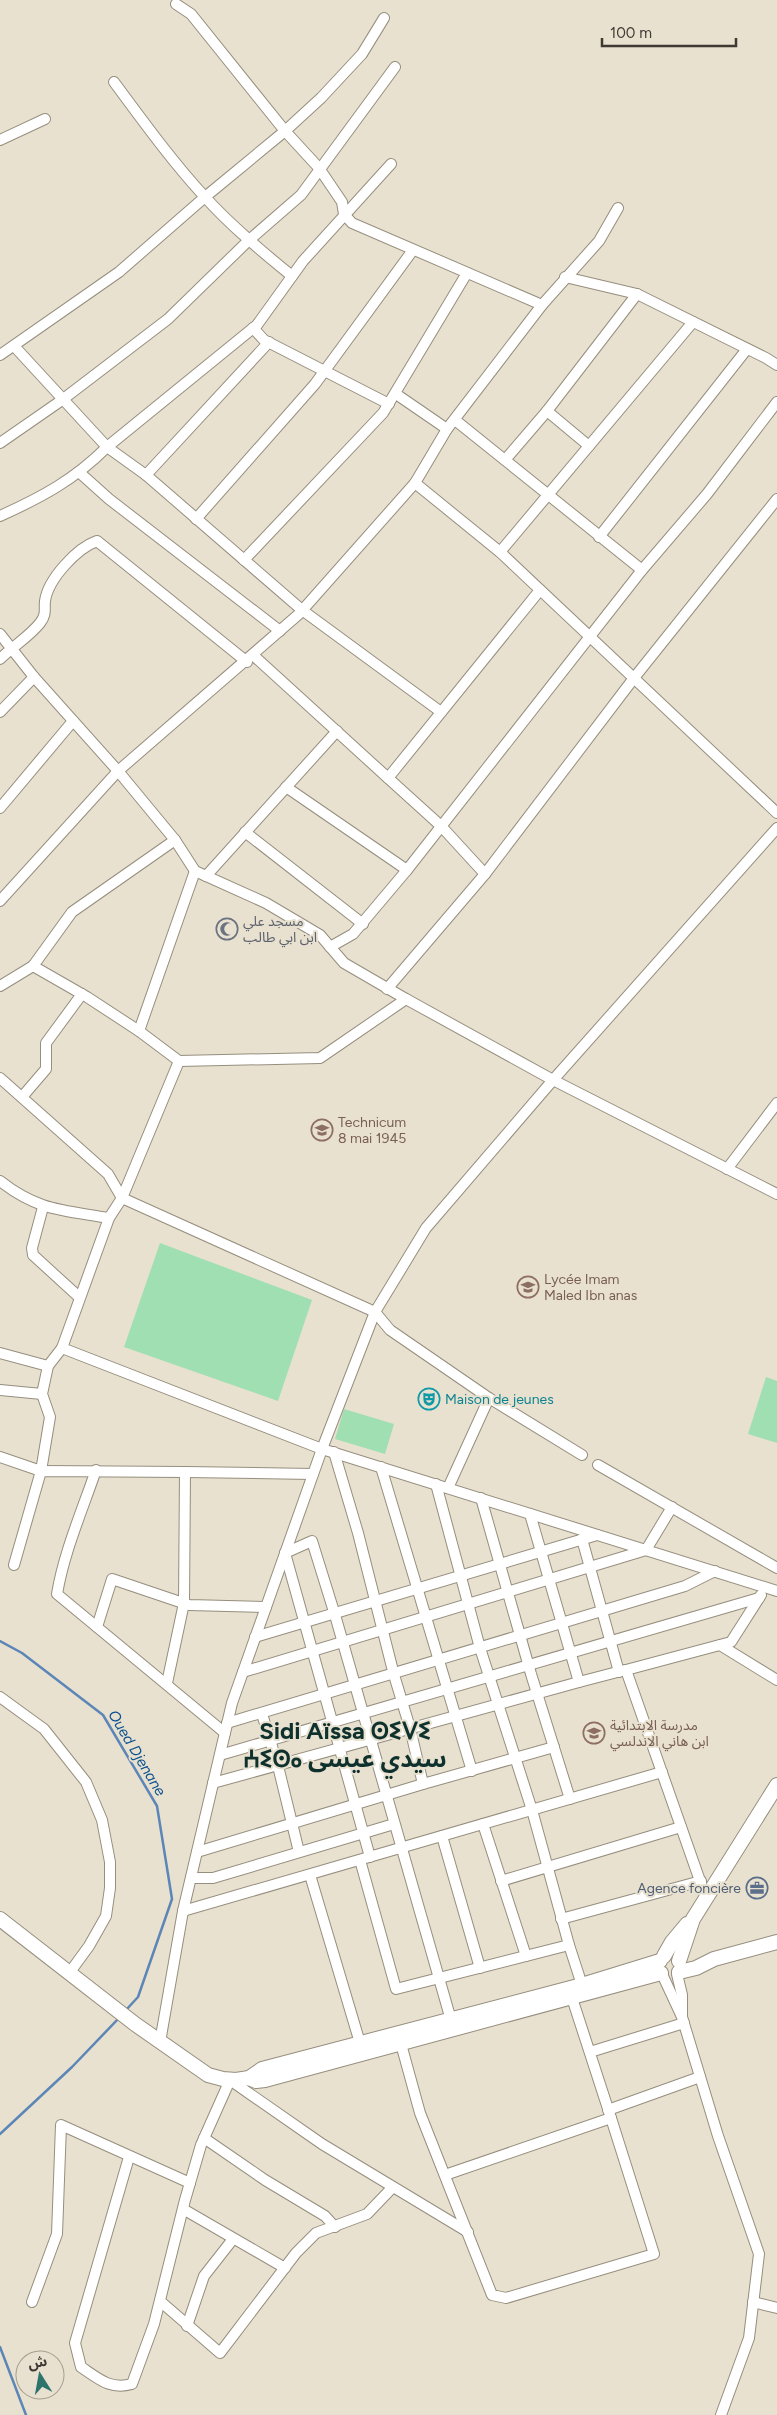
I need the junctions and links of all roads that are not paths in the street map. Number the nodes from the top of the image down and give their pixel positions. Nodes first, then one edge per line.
1 (176, 4) dead end
2 (384, 18) dead end
3 (395, 67) dead end
4 (114, 82) dead end
5 (45, 119) dead end
6 (285, 131) junction
7 (0, 140) edge
8 (391, 164) dead end
9 (319, 168) junction
10 (205, 197) junction
11 (618, 208) dead end
12 (344, 214) junction
13 (248, 241) junction
14 (413, 250) junction
15 (466, 273) junction
16 (292, 276) junction
17 (565, 277) junction
18 (637, 294) junction
19 (542, 305) junction
20 (693, 322) junction
21 (252, 328) junction
22 (269, 342) junction
23 (14, 346) junction
24 (747, 349) junction
25 (0, 355) edge
26 (777, 365) edge
27 (324, 372) junction
28 (396, 394) junction
29 (62, 400) junction
30 (777, 402) edge
31 (389, 404) junction
32 (547, 411) junction
33 (455, 420) junction
34 (447, 429) junction
35 (0, 443) edge
36 (589, 446) junction
37 (107, 447) junction
38 (505, 460) junction
39 (80, 473) junction
40 (146, 475) junction
41 (415, 483) junction
42 (547, 495) junction
43 (777, 499) edge
44 (0, 516) edge
45 (196, 519) junction
46 (599, 536) junction
47 (500, 552) junction
48 (244, 560) junction
49 (642, 570) junction
50 (540, 590) junction
51 (302, 610) junction
52 (280, 631) junction
53 (0, 634) edge
54 (589, 636) junction
55 (11, 648) junction
56 (0, 659) edge
57 (251, 659) junction
58 (34, 677) junction
59 (634, 678) junction
60 (0, 712) edge
61 (441, 712) junction
62 (72, 720) junction
63 (337, 731) junction
64 (118, 772) junction
65 (388, 778) junction
66 (286, 787) junction
67 (0, 808) edge
68 (777, 813) edge
69 (440, 826) junction
70 (777, 828) edge
71 (245, 832) junction
72 (175, 840) junction
73 (407, 870) junction
74 (195, 871) junction
75 (485, 874) junction
76 (206, 876) junction
77 (0, 901) edge
78 (363, 924) junction
79 (330, 947) junction
80 (32, 966) junction
81 (0, 986) edge
82 (388, 989) junction
83 (82, 994) junction
84 (406, 999) junction
85 (139, 1031) junction
86 (178, 1061) junction
87 (0, 1078) edge
88 (553, 1080) junction
89 (22, 1097) junction
90 (777, 1103) edge
91 (727, 1169) junction
92 (0, 1181) edge
93 (777, 1194) edge
94 (122, 1198) junction
95 (44, 1207) junction
96 (109, 1218) junction
97 (79, 1297) junction
98 (375, 1312) junction
99 (62, 1348) junction
100 (0, 1353) edge
101 (48, 1366) junction
102 (0, 1390) edge
103 (42, 1394) junction
104 (490, 1398) junction
105 (322, 1449) junction
106 (334, 1452) junction
107 (582, 1455) dead end
108 (0, 1457) edge
109 (598, 1465) dead end
110 (381, 1467) junction
111 (96, 1470) junction
112 (41, 1471) junction
113 (185, 1472) junction
114 (313, 1474) junction
115 (436, 1484) junction
116 (448, 1488) junction
117 (482, 1498) junction
118 (672, 1507) junction
119 (530, 1514) junction
120 (598, 1535) junction
121 (582, 1539) junction
122 (646, 1550) junction
123 (542, 1551) junction
124 (285, 1553) junction
125 (14, 1564) dead end
126 (500, 1565) junction
127 (777, 1568) edge
128 (590, 1569) junction
129 (715, 1571) junction
130 (461, 1577) junction
131 (550, 1580) junction
132 (766, 1587) junction
133 (418, 1590) junction
134 (777, 1591) edge
135 (508, 1592) junction
136 (759, 1598) junction
137 (184, 1603) junction
138 (375, 1603) junction
139 (468, 1605) junction
140 (266, 1607) junction
141 (602, 1610) junction
142 (335, 1615) junction
143 (426, 1617) junction
144 (562, 1622) junction
145 (305, 1623) junction
146 (97, 1627) junction
147 (383, 1630) junction
148 (520, 1635) junction
149 (255, 1637) junction
150 (343, 1642) junction
151 (611, 1642) junction
152 (720, 1645) junction
153 (480, 1648) junction
154 (312, 1651) junction
155 (571, 1654) junction
156 (439, 1660) junction
157 (529, 1666) junction
158 (622, 1671) junction
159 (243, 1672) junction
160 (394, 1675) junction
161 (489, 1678) junction
162 (777, 1680) edge
163 (579, 1682) junction
164 (167, 1683) junction
165 (355, 1686) junction
166 (448, 1690) junction
167 (537, 1694) junction
168 (324, 1695) junction
169 (0, 1697) edge
170 (402, 1702) junction
171 (498, 1704) junction
172 (262, 1714) junction
173 (363, 1714) junction
174 (456, 1716) junction
175 (332, 1724) junction
176 (226, 1728) junction
177 (410, 1728) junction
178 (370, 1740) junction
179 (271, 1741) junction
180 (554, 1747) junction
181 (339, 1749) junction
182 (220, 1755) junction
183 (515, 1758) junction
184 (278, 1766) junction
185 (472, 1771) junction
186 (662, 1772) junction
187 (213, 1784) junction
188 (423, 1784) junction
189 (777, 1785) edge
190 (386, 1796) junction
191 (570, 1799) junction
192 (354, 1805) junction
193 (532, 1810) junction
194 (293, 1823) junction
195 (394, 1824) junction
196 (483, 1824) junction
197 (681, 1827) junction
198 (362, 1833) junction
199 (442, 1836) junction
200 (401, 1848) junction
201 (197, 1852) junction
202 (299, 1852) junction
203 (365, 1858) junction
204 (548, 1867) junction
205 (310, 1874) junction
206 (190, 1878) junction
207 (501, 1880) junction
208 (701, 1881) junction
209 (706, 1898) junction
210 (183, 1911) junction
211 (0, 1919) edge
212 (561, 1919) junction
213 (777, 1942) edge
214 (569, 1945) junction
215 (526, 1956) junction
216 (671, 1965) junction
217 (480, 1968) junction
218 (70, 1972) junction
219 (439, 1979) junction
220 (582, 1985) junction
221 (572, 1998) junction
222 (451, 2020) junction
223 (683, 2020) junction
224 (160, 2042) junction
225 (360, 2043) junction
226 (401, 2044) junction
227 (590, 2052) junction
228 (700, 2076) junction
229 (249, 2078) junction
230 (230, 2080) junction
231 (610, 2114) junction
232 (204, 2138) junction
233 (129, 2157) junction
234 (445, 2175) junction
235 (190, 2183) junction
236 (392, 2188) junction
237 (183, 2209) junction
238 (335, 2227) junction
239 (468, 2232) junction
240 (233, 2239) junction
241 (285, 2268) junction
242 (160, 2301) junction
243 (32, 2302) dead end
244 (753, 2302) junction
245 (777, 2308) edge
246 (187, 2326) junction
247 (721, 2415) edge

1 - 6 street
2 - 6 street
3 - 9 street
4 - 10 street
5 - 7 street
6 - 9 street
6 - 10 street
8 - 12 street
9 - 12 street
9 - 13 street
10 - 13 street
10 - 23 street
11 - 17 street
12 - 14 street
12 - 16 street
13 - 16 street
13 - 29 street
14 - 15 street
14 - 27 street
15 - 19 street
15 - 28 street
16 - 21 street
17 - 18 street
17 - 19 street
18 - 20 street
18 - 32 street
19 - 33 street
20 - 24 street
20 - 36 street
21 - 22 street
21 - 37 street
22 - 27 street
22 - 40 street
23 - 25 street
23 - 29 street
24 - 26 street
24 - 46 street
27 - 31 street
27 - 45 street
28 - 31 street
28 - 34 street
29 - 35 street
29 - 37 street
30 - 49 street
31 - 48 street
32 - 36 street
32 - 38 street
33 - 34 street
33 - 38 street
34 - 41 street
36 - 42 street
37 - 39 street
37 - 40 street
38 - 42 street
39 - 44 street
39 - 52 street
40 - 45 street
41 - 47 street
41 - 51 street
42 - 46 street
42 - 47 street
43 - 59 street
45 - 48 street
46 - 49 street
47 - 50 street
48 - 51 street
49 - 54 street
50 - 54 street
50 - 61 street
51 - 52 street
51 - 61 street
52 - 57 street
53 - 55 street
54 - 59 street
54 - 69 street
55 - 56 street
55 - 57 street
55 - 58 street
57 - 63 street
57 - 64 street
58 - 60 street
58 - 62 street
59 - 68 street
59 - 75 street
61 - 65 street
62 - 64 street
62 - 67 street
63 - 65 street
63 - 66 street
64 - 72 street
64 - 77 street
65 - 69 street
66 - 71 street
66 - 73 street
69 - 73 street
69 - 75 street
70 - 88 street
71 - 76 street
71 - 78 street
72 - 74 street
72 - 80 street
73 - 78 street
74 - 76 street
74 - 85 street
75 - 82 street
76 - 79 street
78 - 79 street
79 - 82 street
80 - 81 street
80 - 83 street
82 - 84 street
83 - 85 street
83 - 89 street
84 - 86 street
84 - 88 street
85 - 86 street
86 - 94 street
87 - 89 street
88 - 91 street
88 - 98 street
89 - 94 street
90 - 91 street
91 - 93 street
92 - 95 street
94 - 96 street
94 - 98 street
95 - 96 street
95 - 97 street
96 - 97 street
97 - 99 street
98 - 104 street
98 - 105 street
99 - 101 street
99 - 105 street
100 - 101 street
101 - 103 street
102 - 103 street
103 - 112 street
104 - 107 street
104 - 116 street
105 - 106 street
105 - 114 street
106 - 110 street
106 - 138 street
108 - 112 street
109 - 118 street
110 - 115 street
110 - 133 street
111 - 112 street
111 - 113 street
111 - 146 street
112 - 125 street
113 - 114 street
113 - 137 street
114 - 124 street
115 - 116 street
115 - 130 street
116 - 117 street
117 - 119 street
117 - 126 street
118 - 122 street
118 - 127 street
119 - 120 street
119 - 123 street
120 - 121 street
120 - 122 street
121 - 123 street
121 - 128 street
122 - 128 street
122 - 129 street
123 - 126 street
123 - 131 street
124 - 140 street
124 - 142 street
124 - 145 street
126 - 130 street
126 - 135 street
128 - 131 street
128 - 141 street
129 - 132 street
129 - 141 street
130 - 133 street
130 - 139 street
131 - 135 street
131 - 144 street
132 - 134 street
132 - 136 street
133 - 138 street
133 - 143 street
135 - 139 street
135 - 148 street
136 - 151 street
136 - 152 street
137 - 140 street
137 - 146 street
137 - 164 street
138 - 142 street
138 - 147 street
139 - 143 street
139 - 153 street
140 - 149 street
141 - 144 street
141 - 151 street
142 - 145 street
142 - 150 street
143 - 147 street
143 - 156 street
144 - 148 street
144 - 155 street
145 - 149 street
145 - 154 street
146 - 164 street
147 - 150 street
147 - 160 street
148 - 153 street
148 - 157 street
149 - 159 street
150 - 154 street
150 - 165 street
151 - 155 street
151 - 158 street
152 - 158 street
152 - 162 street
153 - 156 street
153 - 161 street
154 - 159 street
154 - 168 street
155 - 157 street
155 - 163 street
156 - 160 street
156 - 166 street
157 - 161 street
157 - 167 street
158 - 163 street
158 - 186 street
159 - 176 street
160 - 165 street
160 - 170 street
161 - 166 street
161 - 171 street
163 - 167 street
164 - 176 street
165 - 168 street
165 - 173 street
166 - 170 street
166 - 174 street
167 - 171 street
167 - 180 street
168 - 172 street
168 - 175 street
169 - 218 street
170 - 173 street
170 - 177 street
171 - 174 street
171 - 183 street
172 - 176 street
172 - 179 street
173 - 175 street
173 - 178 street
174 - 177 street
174 - 185 street
175 - 179 street
175 - 181 street
176 - 182 street
177 - 178 street
177 - 188 street
178 - 181 street
178 - 190 street
179 - 182 street
179 - 184 street
180 - 183 street
180 - 191 street
181 - 184 street
181 - 192 street
182 - 187 street
183 - 185 street
183 - 193 street
184 - 187 street
184 - 194 street
185 - 188 street
186 - 191 street
186 - 197 street
187 - 201 street
188 - 190 street
189 - 209 main road
190 - 192 street
190 - 195 street
191 - 193 street
192 - 194 street
192 - 198 street
193 - 196 street
193 - 204 street
194 - 201 street
194 - 202 street
195 - 198 street
195 - 200 street
196 - 199 street
196 - 207 street
197 - 204 street
197 - 208 street
198 - 202 street
198 - 203 street
199 - 200 street
199 - 217 street
200 - 203 street
200 - 219 street
201 - 206 street
202 - 206 street
203 - 205 street
203 - 219 street
204 - 207 street
204 - 212 street
205 - 210 street
205 - 225 street
206 - 210 street
207 - 215 street
208 - 209 street
208 - 212 street
209 - 216 main road
210 - 224 street
211 - 218 main road
212 - 214 street
213 - 216 main road
214 - 215 street
214 - 220 street
215 - 217 street
216 - 220 main road
216 - 221 main road
216 - 223 street
216 - 223 street
217 - 219 street
218 - 224 main road
219 - 222 street
220 - 222 main road
221 - 226 main road
221 - 227 street
222 - 225 main road
223 - 227 street
223 - 228 street
224 - 230 main road
225 - 229 main road
226 - 229 main road
226 - 234 street
227 - 231 street
228 - 231 street
228 - 244 street
229 - 230 main road
230 - 232 street
230 - 236 street
231 - 234 street
231 - 239 street
232 - 235 street
232 - 238 street
233 - 235 street
233 - 242 street
233 - 243 street
234 - 239 street
235 - 237 street
236 - 238 street
236 - 239 street
237 - 240 street
237 - 242 street
238 - 241 street
240 - 241 street
240 - 246 street
241 - 246 street
242 - 246 street
244 - 245 street
244 - 247 street

